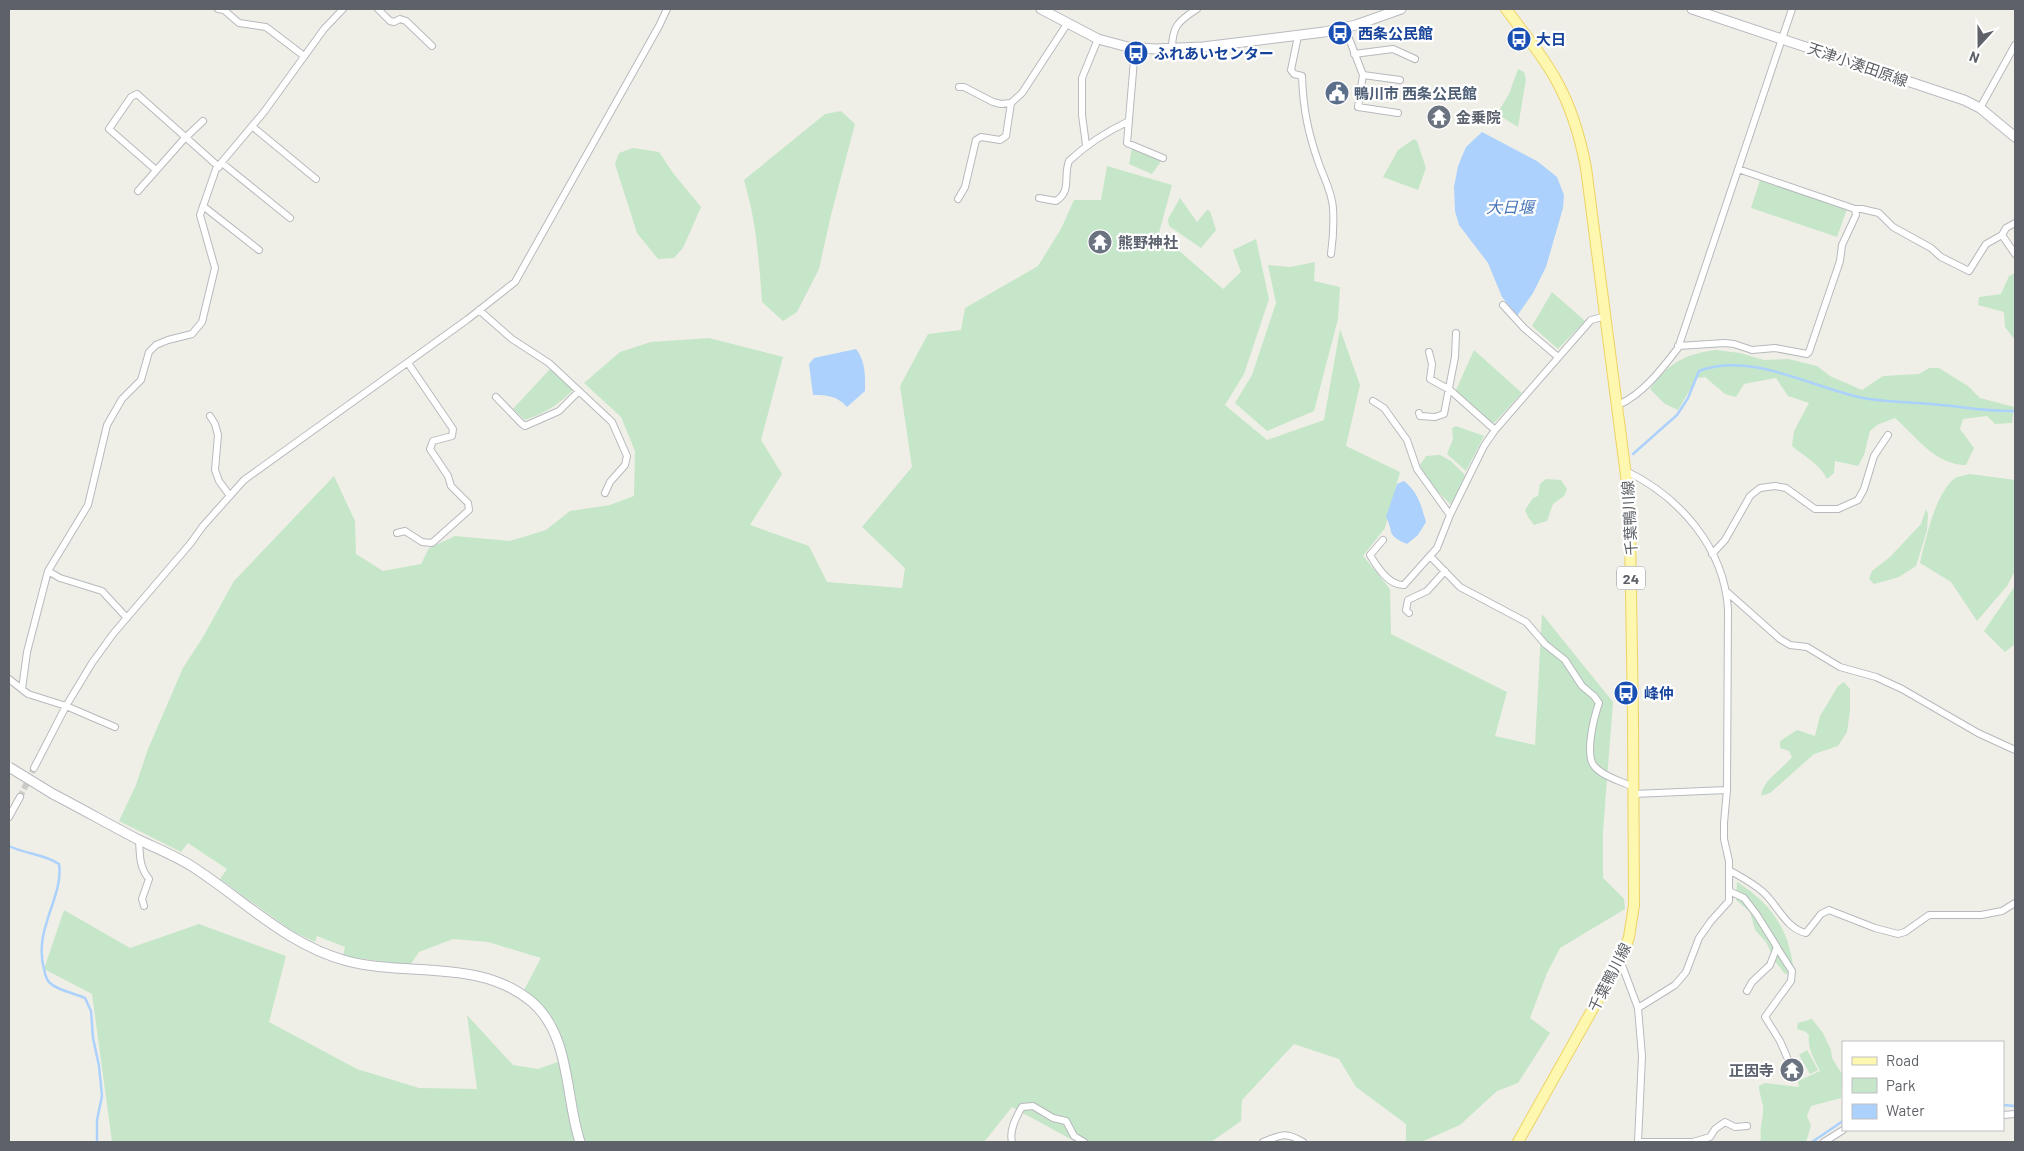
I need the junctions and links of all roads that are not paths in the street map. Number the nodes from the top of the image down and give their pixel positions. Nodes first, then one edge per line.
1 (218, 9) edge
2 (343, 9) edge
3 (378, 9) edge
4 (667, 9) edge
5 (1041, 9) edge
6 (1197, 9) edge
7 (1401, 9) edge
8 (1506, 9) edge
9 (1692, 9) edge
10 (1792, 9) edge
11 (1067, 24) junction
12 (1345, 28) junction
13 (1298, 36) junction
14 (1098, 39) junction
15 (1783, 39) junction
16 (2015, 45) edge
17 (432, 46) dead end
18 (1135, 48) junction
19 (1172, 49) junction
20 (1354, 54) junction
21 (304, 56) junction
22 (1415, 59) dead end
23 (1363, 75) junction
24 (1400, 80) dead end
25 (959, 87) dead end
26 (1011, 103) junction
27 (1980, 108) junction
28 (1398, 113) dead end
29 (203, 121) dead end
30 (1129, 121) junction
31 (253, 127) junction
32 (186, 137) junction
33 (2015, 137) edge
34 (1086, 145) junction
35 (1163, 158) dead end
36 (220, 165) junction
37 (1738, 169) junction
38 (156, 170) junction
39 (316, 179) dead end
40 (138, 191) dead end
41 (958, 198) dead end
42 (1039, 198) dead end
43 (203, 206) junction
44 (1855, 210) junction
45 (290, 218) dead end
46 (2015, 223) edge
47 (2002, 234) junction
48 (259, 250) dead end
49 (1331, 254) dead end
50 (2015, 254) edge
51 (1503, 305) dead end
52 (479, 310) junction
53 (1606, 316) junction
54 (1456, 333) dead end
55 (1678, 346) junction
56 (1429, 352) dead end
57 (1558, 357) junction
58 (408, 363) junction
59 (1450, 390) junction
60 (580, 391) junction
61 (496, 396) dead end
62 (1373, 401) dead end
63 (1618, 405) junction
64 (1419, 414) dead end
65 (210, 416) dead end
66 (1495, 430) junction
67 (1888, 435) dead end
68 (1626, 471) junction
69 (606, 493) dead end
70 (230, 496) junction
71 (1450, 515) junction
72 (397, 533) dead end
73 (1383, 540) dead end
74 (1712, 554) junction
75 (1430, 556) junction
76 (48, 571) junction
77 (1445, 571) junction
78 (1726, 592) junction
79 (1409, 612) dead end
80 (127, 618) junction
81 (9, 679) edge
82 (22, 689) junction
83 (66, 706) junction
84 (115, 727) dead end
85 (2015, 750) edge
86 (9, 768) edge
87 (34, 768) tunnel mouth
88 (1633, 790) junction
89 (1727, 790) junction
90 (20, 797) tunnel mouth
91 (9, 818) edge
92 (139, 840) junction
93 (1730, 870) junction
94 (1729, 891) junction
95 (2015, 903) edge
96 (144, 906) dead end
97 (1776, 946) junction
98 (1620, 960) junction
99 (1747, 991) dead end
100 (1638, 1008) junction
101 (1787, 1057) dead end
102 (1747, 1126) dead end
103 (1842, 1131) edge
104 (580, 1142) edge
105 (1012, 1142) edge
106 (1084, 1142) edge
107 (1263, 1142) edge
108 (1303, 1142) edge
109 (1518, 1142) edge
110 (1638, 1142) edge
111 (1824, 1142) edge

1 - 21 street
2 - 21 street
3 - 17 street
4 - 52 street
5 - 11 main road
6 - 19 street
7 - 12 main road
8 - 53 main road, 千葉鴨川線 / 24
9 - 15 main road, 天津小湊田原線
10 - 15 street
11 - 14 main road
11 - 26 street
12 - 13 main road
12 - 20 street
13 - 19 main road
13 - 49 street
14 - 18 main road
14 - 34 street
15 - 27 main road, 天津小湊田原線
15 - 37 street
16 - 27 street
18 - 19 main road
18 - 30 street
20 - 22 street
20 - 23 street
21 - 31 street
23 - 24 street
23 - 28 street
25 - 26 street
26 - 41 street
27 - 33 main road, 天津小湊田原線
29 - 32 street
30 - 34 street
30 - 35 street
31 - 36 street
31 - 39 street
32 - 36 street
32 - 38 street
32 - 38 street
34 - 42 street
36 - 43 street
36 - 45 street
37 - 44 street
37 - 55 street
38 - 40 street
43 - 48 street
43 - 76 street
44 - 47 street
44 - 55 street
46 - 47 street
47 - 50 street
51 - 57 street
52 - 58 street
52 - 60 street
53 - 57 street
53 - 63 main road, 千葉鴨川線 / 24
54 - 59 street
55 - 63 street
56 - 59 street
57 - 66 street
58 - 70 street
58 - 72 street
59 - 64 street
59 - 66 street
60 - 61 street
60 - 69 street
62 - 71 street
63 - 68 main road, 千葉鴨川線 / 24
65 - 70 street
66 - 71 street
67 - 74 street
68 - 74 street
68 - 88 main road, 千葉鴨川線 / 24
70 - 80 street
71 - 75 street
73 - 75 street
74 - 78 street
75 - 77 street
76 - 80 street
76 - 82 street
77 - 79 street
77 - 88 street
78 - 85 street
78 - 89 street
80 - 83 street
81 - 82 street
82 - 83 street
83 - 84 street
83 - 87 street
86 - 92 main road, bridge
88 - 89 street
88 - 98 main road, 千葉鴨川線 / 24
89 - 93 street
90 - 91 street
92 - 96 street
92 - 104 main road
93 - 94 street
93 - 95 street
94 - 97 street
94 - 100 street
97 - 99 street
97 - 101 street
98 - 100 street
98 - 109 main road, 千葉鴨川線 / 24
100 - 110 street
102 - 110 street
103 - 111 street
105 - 106 street
107 - 108 street

